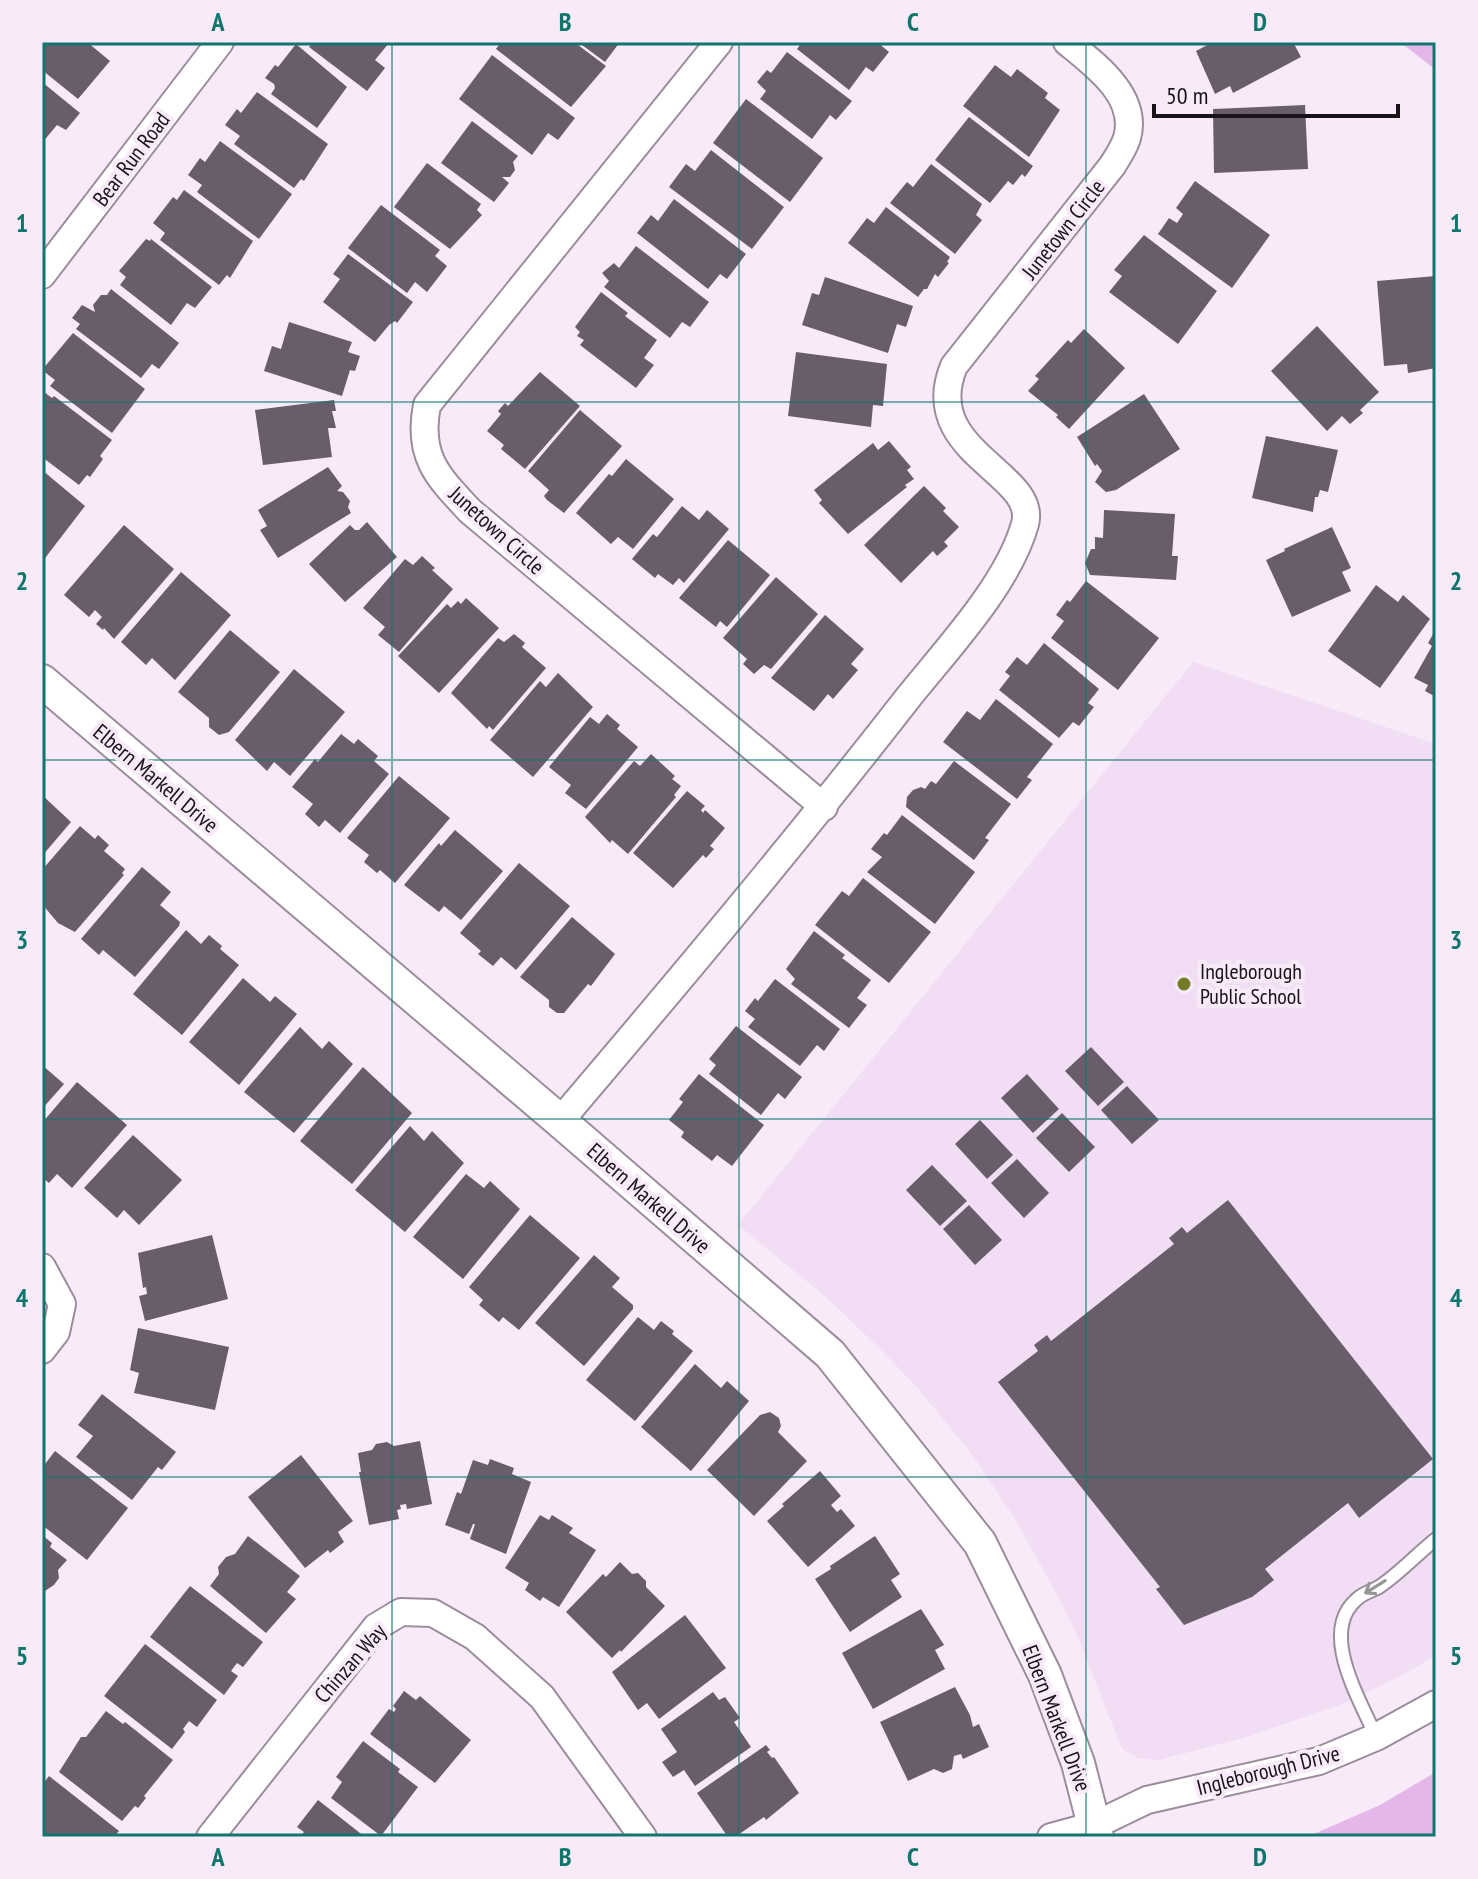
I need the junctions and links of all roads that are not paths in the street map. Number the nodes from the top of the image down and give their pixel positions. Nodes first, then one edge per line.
1 (220, 42) edge
2 (719, 42) edge
3 (1067, 42) edge
4 (42, 275) edge
5 (42, 681) edge
6 (824, 807) junction
7 (560, 1121) junction
8 (42, 1267) edge
9 (42, 1350) edge
10 (1436, 1539) edge
11 (1436, 1704) edge
12 (1376, 1737) junction
13 (1096, 1831) edge
14 (210, 1837) edge
15 (643, 1837) edge
16 (1051, 1837) edge

1 - 4 street, Bear Run Road
2 - 6 street, Junetown Circle
3 - 6 street, Junetown Circle
5 - 7 street, Elbern Markell Drive
6 - 7 street, Junetown Circle
7 - 13 street, Elbern Markell Drive
8 - 9 street
10 -> 12 lane
11 - 12 street, Ingleborough Drive
12 - 13 street, Ingleborough Drive
13 - 16 street, Ingleborough Drive
14 - 15 street, Chinzan Way

